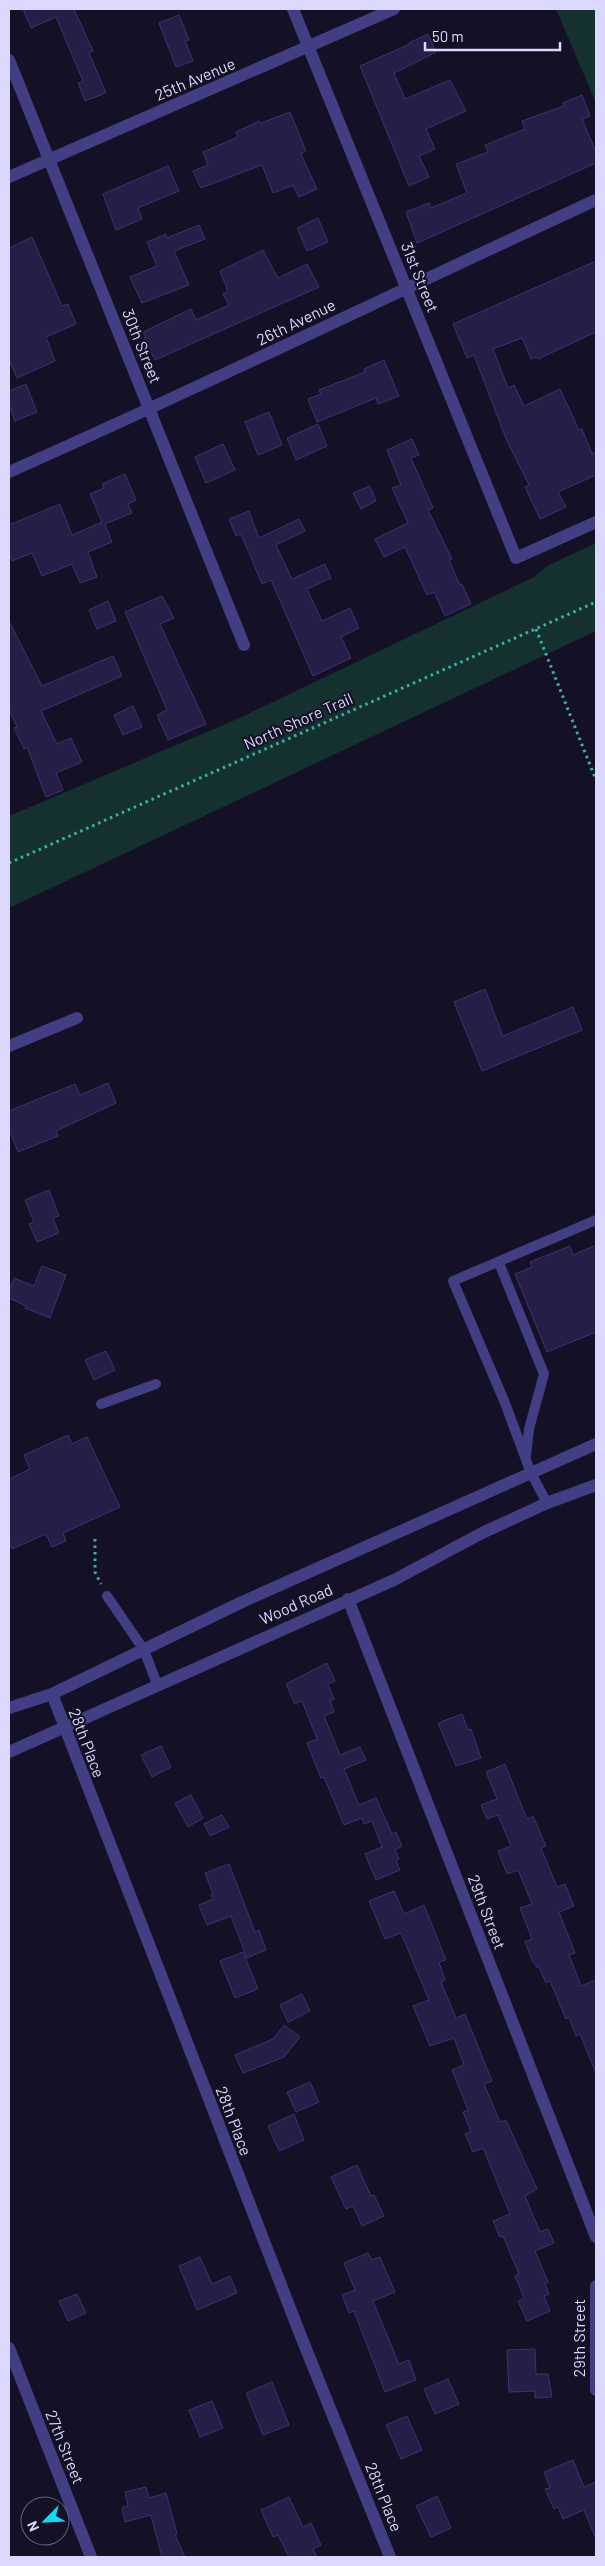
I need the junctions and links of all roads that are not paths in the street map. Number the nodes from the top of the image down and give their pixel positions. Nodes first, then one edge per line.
1 (293, 9) edge
2 (394, 9) edge
3 (309, 48) junction
4 (9, 60) edge
5 (49, 159) junction
6 (9, 177) edge
7 (596, 200) edge
8 (406, 287) junction
9 (150, 410) junction
10 (9, 472) edge
11 (596, 522) edge
12 (244, 645) dead end
13 (77, 1018) dead end
14 (9, 1046) edge
15 (596, 1220) edge
16 (499, 1263) junction
17 (156, 1384) dead end
18 (101, 1404) dead end
19 (596, 1444) edge
20 (526, 1457) junction
21 (531, 1472) junction
22 (596, 1485) edge
23 (547, 1503) junction
24 (107, 1596) road end
25 (348, 1599) junction
26 (144, 1650) junction
27 (157, 1684) junction
28 (52, 1694) junction
29 (9, 1708) edge
30 (63, 1728) junction
31 (9, 1752) edge
32 (596, 2237) edge
33 (596, 2286) edge
34 (9, 2348) edge
35 (596, 2390) edge
36 (91, 2557) edge
37 (390, 2557) edge

1 - 3 street, 31st Street
2 - 3 street, 25th Avenue
3 - 5 street, 25th Avenue
3 - 8 street, 31st Street
4 - 5 street, 30th Street
5 - 6 street, 25th Avenue
5 - 9 street, 30th Street
7 - 8 street, 26th Avenue
8 - 9 street, 26th Avenue
8 - 11 street, 31st Street
9 - 10 street, 26th Avenue
9 - 12 street, 30th Street
13 - 14 street
15 - 16 lane
16 - 20 lane
16 - 20 lane
17 - 18 lane
19 - 21 street, Wood Road
20 - 21 lane
21 - 23 lane
21 - 26 street, Wood Road
22 - 23 street, Wood Road
23 - 25 street, Wood Road
24 - 26 lane
25 - 27 street, Wood Road
25 - 32 street, 29th Street
26 - 27 lane
26 - 28 street, Wood Road
27 - 30 street, Wood Road
28 - 29 street, Wood Road
28 - 30 street, 28th Place
30 - 31 street, Wood Road
30 - 37 street, 28th Place
33 - 35 street, 29th Street
34 - 36 street, 27th Street

